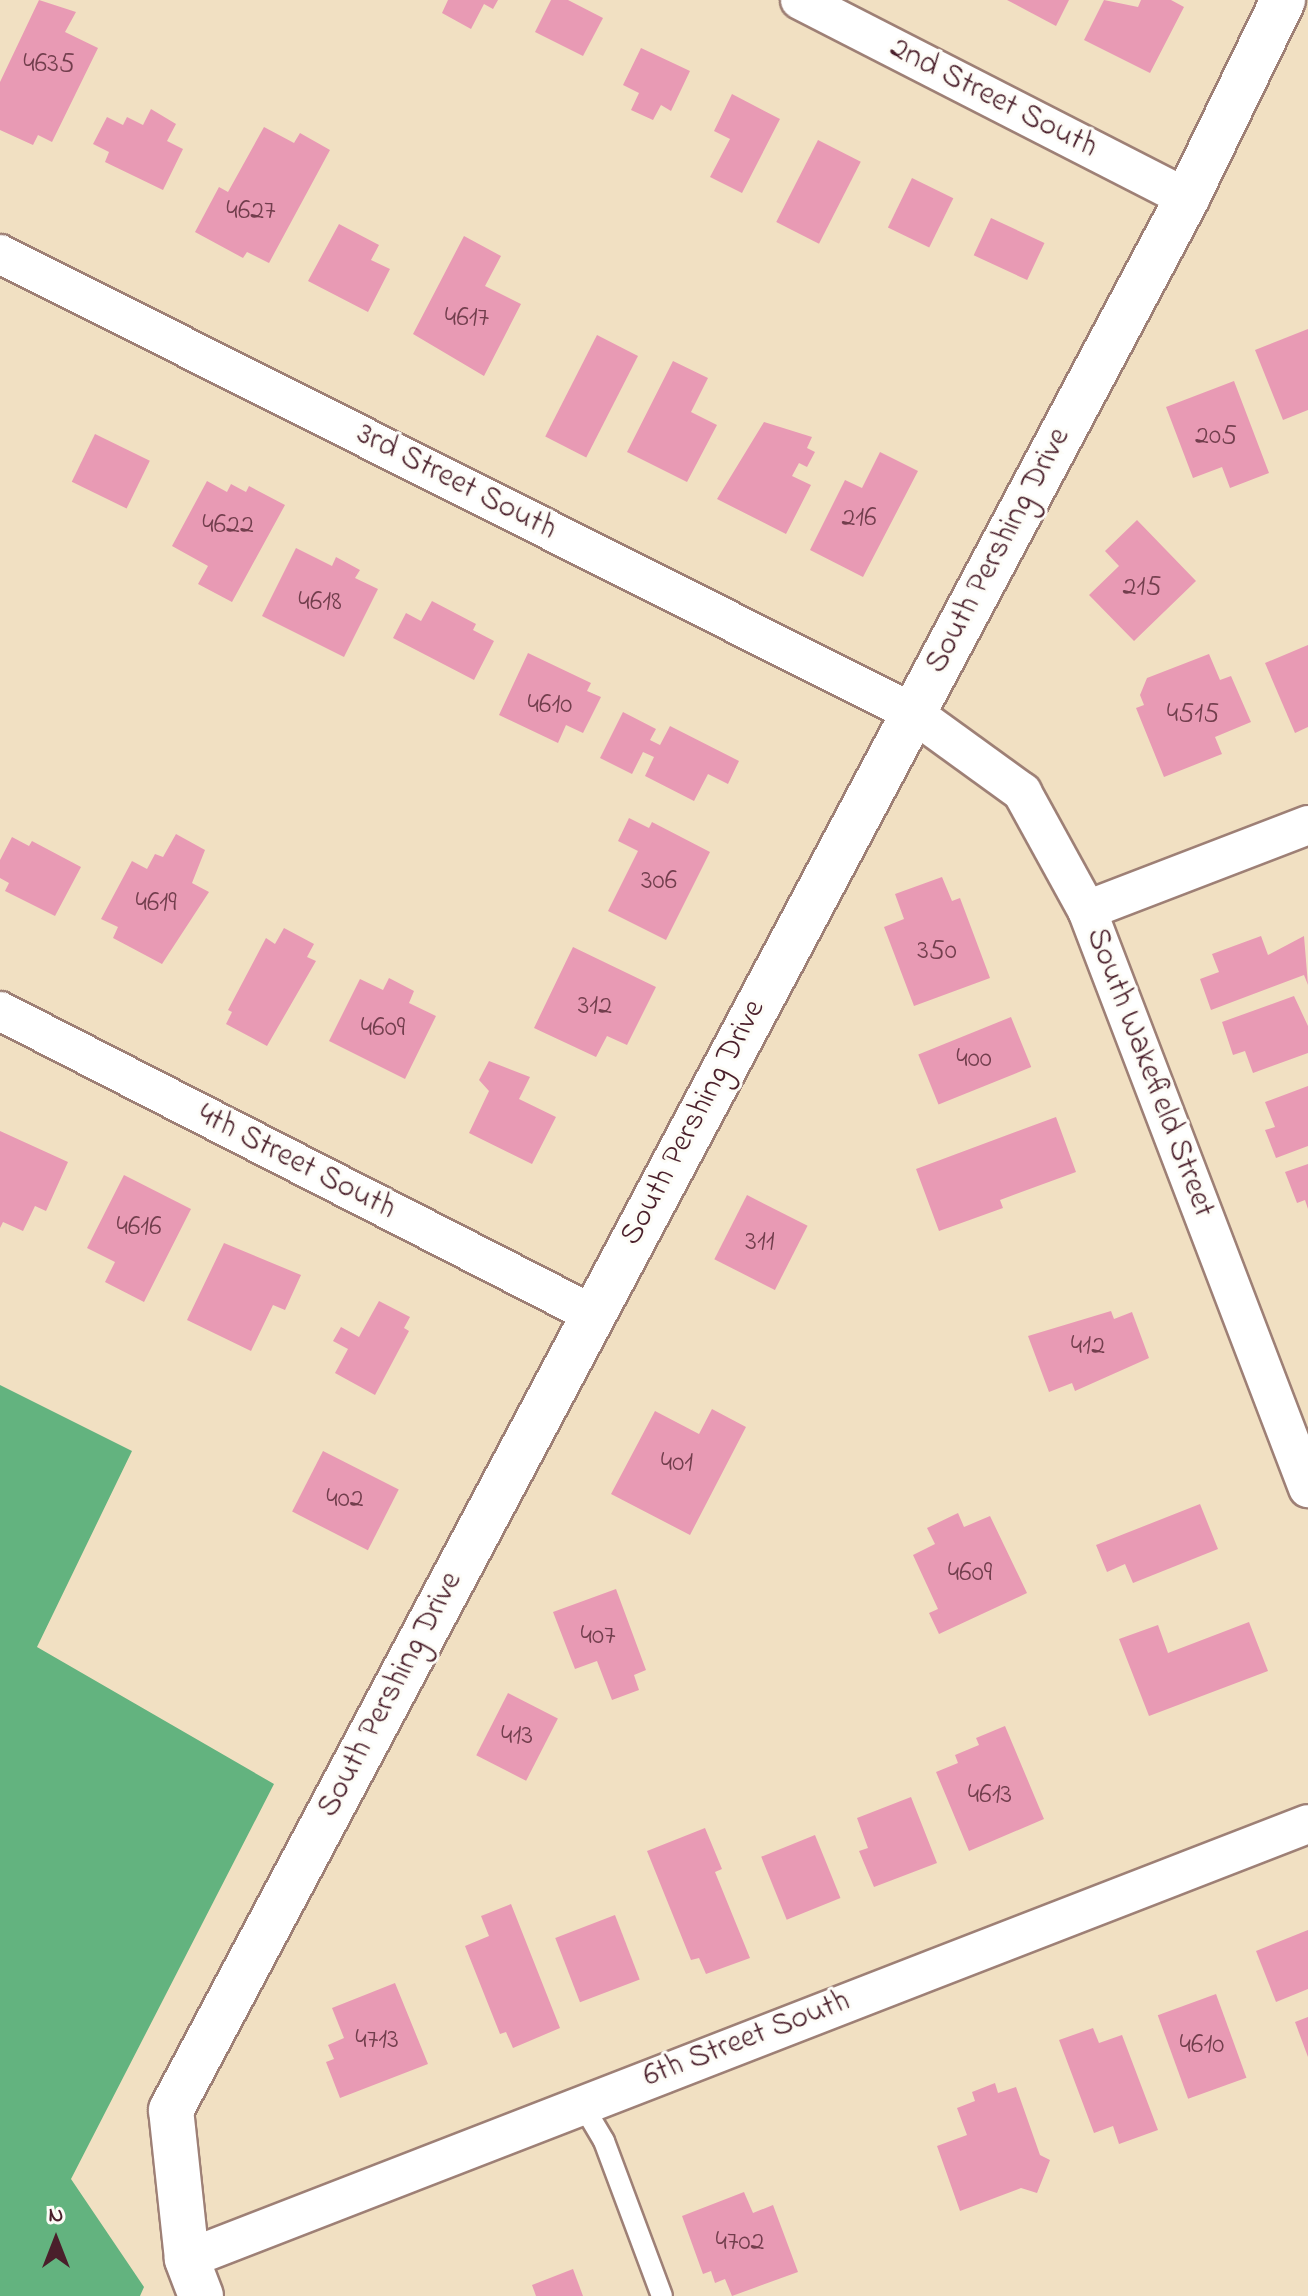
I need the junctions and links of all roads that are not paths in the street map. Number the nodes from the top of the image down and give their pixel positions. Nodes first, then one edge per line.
1 (800, 0) edge
2 (1283, 0) edge
3 (1187, 198) junction
4 (0, 254) edge
5 (913, 713) junction
6 (1308, 825) edge
7 (1087, 910) junction
8 (0, 1011) edge
9 (592, 1314) junction
10 (1308, 1488) edge
11 (1308, 1824) edge
12 (582, 2104) junction
13 (194, 2278) edge
14 (662, 2296) edge

1 - 3 street, 2nd Street South
2 - 3 street, South Pershing Drive
3 - 5 street, South Pershing Drive
4 - 5 street, 3rd Street South
5 - 7 street, South Wakefield Street
5 - 9 street, South Pershing Drive
6 - 7 street
7 - 10 street, South Wakefield Street
8 - 9 street, 4th Street South
9 - 13 street, South Pershing Drive
11 - 12 street, 6th Street South
12 - 13 street, 6th Street South
12 - 14 lane

